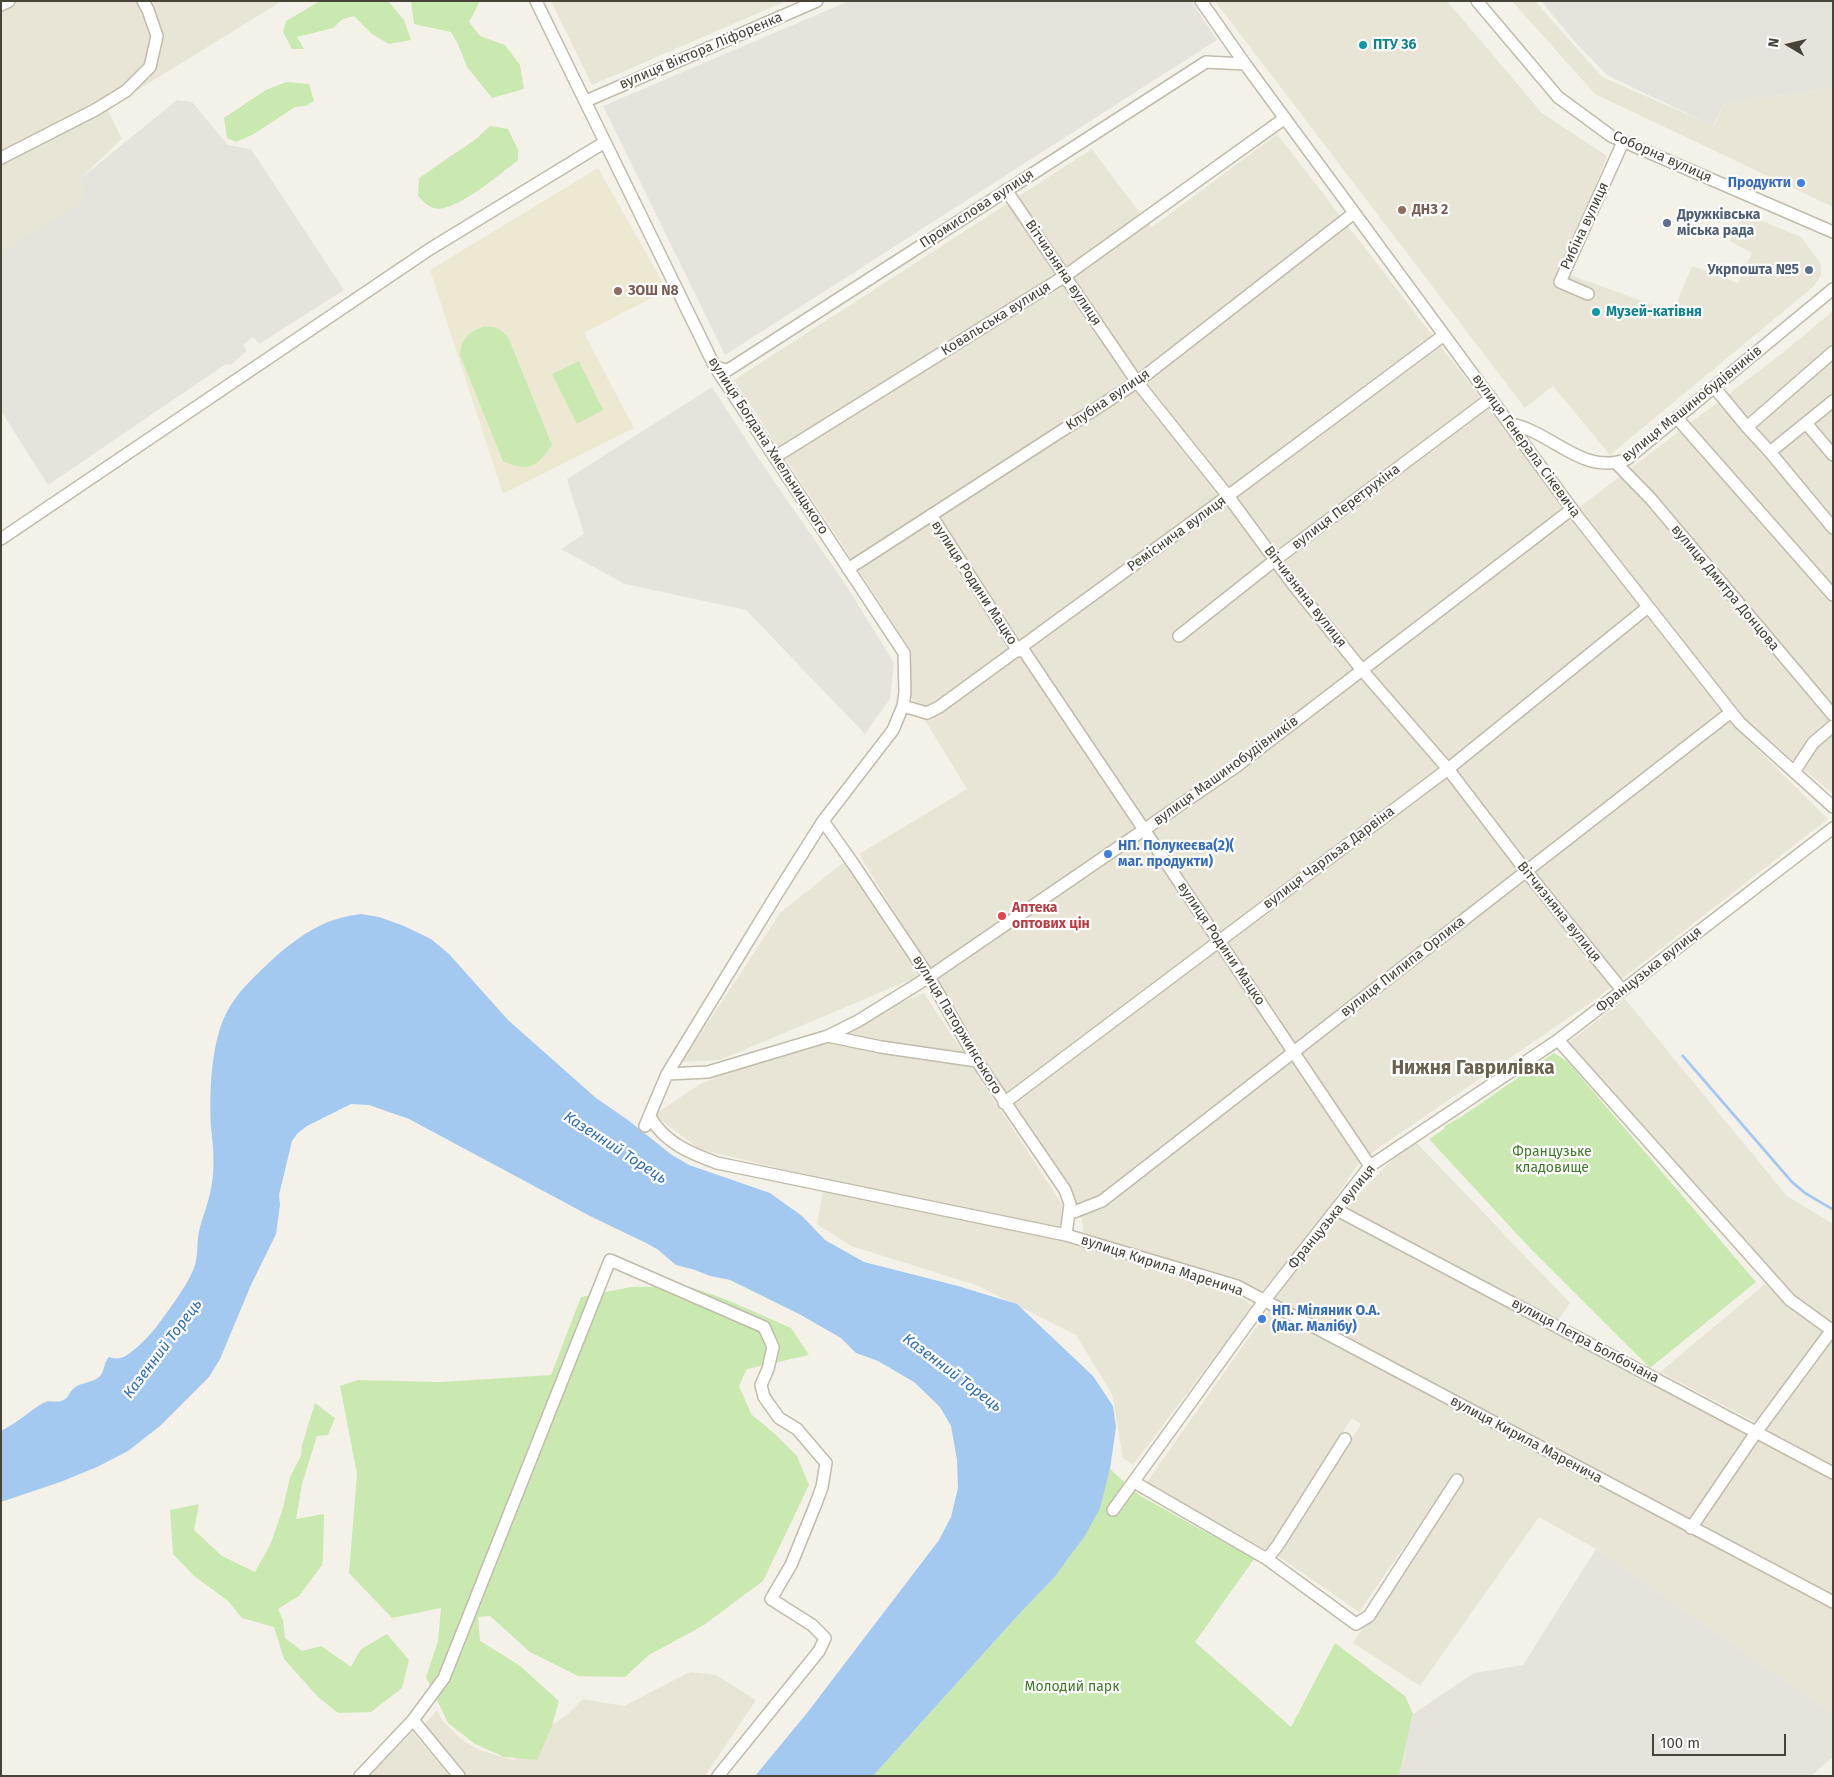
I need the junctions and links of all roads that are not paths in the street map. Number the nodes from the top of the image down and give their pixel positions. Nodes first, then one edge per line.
1 (9, 1) edge
2 (143, 1) edge
3 (536, 1) edge
4 (817, 1) edge
5 (1201, 1) edge
6 (1477, 1) edge
7 (1, 5) edge
8 (1245, 64) junction
9 (586, 101) junction
10 (1285, 118) junction
11 (605, 142) junction
12 (1623, 142) junction
13 (1, 158) edge
14 (1006, 190) junction
15 (1354, 213) junction
16 (1833, 232) edge
17 (1065, 276) junction
18 (1833, 289) edge
19 (1588, 294) dead end
20 (1444, 335) junction
21 (1833, 352) edge
22 (716, 367) junction
23 (1137, 382) junction
24 (1714, 387) junction
25 (1491, 398) junction
26 (1833, 402) edge
27 (1677, 418) junction
28 (1806, 423) junction
29 (1510, 424) junction
30 (1747, 427) junction
31 (1770, 452) junction
32 (1833, 455) edge
33 (775, 457) junction
34 (1616, 464) junction
35 (1228, 496) junction
36 (1572, 509) junction
37 (931, 515) junction
38 (1833, 528) edge
39 (1, 539) edge
40 (1275, 560) junction
41 (848, 569) junction
42 (1833, 595) edge
43 (1648, 606) junction
44 (1179, 636) dead end
45 (1020, 650) junction
46 (1362, 670) junction
47 (903, 706) junction
48 (1731, 712) junction
49 (1833, 714) edge
50 (1833, 726) edge
51 (1448, 769) junction
52 (1794, 772) junction
53 (1833, 807) edge
54 (822, 821) junction
55 (1833, 828) edge
56 (1145, 830) junction
57 (1526, 872) junction
58 (1219, 941) junction
59 (930, 977) junction
60 (1622, 990) junction
61 (828, 1036) junction
62 (1558, 1040) junction
63 (1294, 1052) junction
64 (977, 1061) junction
65 (667, 1074) junction
66 (1004, 1103) junction
67 (647, 1121) joint
68 (1370, 1166) junction
69 (1337, 1210) junction
70 (1069, 1214) junction
71 (1066, 1235) junction
72 (1264, 1301) junction
73 (1832, 1331) edge
74 (1757, 1432) junction
75 (1345, 1439) dead end
76 (1833, 1472) edge
77 (1457, 1480) dead end
78 (1134, 1482) junction
79 (1113, 1510) dead end
80 (1691, 1528) junction
81 (1267, 1559) junction
82 (1833, 1602) edge
83 (413, 1720) junction
84 (360, 1776) edge
85 (459, 1776) edge
86 (718, 1776) edge

1 - 7 street
2 - 13 street
3 - 9 street, вулиця Богдана Хмельницького
4 - 9 street, вулиця Віктора Ліфоренка
5 - 8 street
6 - 12 street, Соборна вулиця
8 - 10 street, вулиця Генерала Сікевича
8 - 14 street, Промислова вулиця
9 - 11 street, вулиця Богдана Хмельницького
10 - 15 street, вулиця Генерала Сікевича
10 - 17 street, Ковальська вулиця
11 - 22 street, вулиця Богдана Хмельницького
11 - 39 street
12 - 16 street, Соборна вулиця
12 - 19 street, Рибіна вулиця
14 - 17 street, Вітчизняна вулиця
14 - 22 street, Промислова вулиця
15 - 20 street, вулиця Генерала Сікевича
15 - 23 street, Клубна вулиця
17 - 23 street, Вітчизняна вулиця
17 - 33 street, Ковальська вулиця
18 - 24 street, вулиця Машинобудівників
20 - 25 street, вулиця Генерала Сікевича
20 - 35 street, Реміснича вулиця
21 - 30 street
22 - 33 street, вулиця Богдана Хмельницького
23 - 35 street, Вітчизняна вулиця
23 - 37 street, Клубна вулиця
24 - 27 street, вулиця Машинобудівників
24 - 30 street
25 - 29 street, вулиця Генерала Сікевича
25 - 40 street, вулиця Перетрухіна
26 - 28 street
27 - 34 street, вулиця Машинобудівників
27 - 42 street
28 - 31 street
28 - 32 street
29 - 34 street, вулиця Машинобудівників
29 - 36 street, вулиця Генерала Сікевича
30 - 31 street
31 - 38 street
33 - 41 street, вулиця Богдана Хмельницького
34 - 49 street, вулиця Дмитра Донцова
35 - 40 street, Вітчизняна вулиця
35 - 45 street, Реміснича вулиця
36 - 43 street, вулиця Генерала Сікевича
36 - 46 street, вулиця Машинобудівників
37 - 41 street, Клубна вулиця
37 - 45 street, вулиця Родини Мацко
40 - 44 street, вулиця Перетрухіна
40 - 46 street, Вітчизняна вулиця
41 - 47 street, вулиця Богдана Хмельницького
43 - 48 street, вулиця Генерала Сікевича
43 - 51 street, вулиця Чарльза Дарвіна
45 - 47 street, Реміснича вулиця
45 - 56 street, вулиця Родини Мацко
46 - 51 street, Вітчизняна вулиця
46 - 56 street, вулиця Машинобудівників
47 - 54 street, вулиця Богдана Хмельницького
48 - 52 street, вулиця Генерала Сікевича
48 - 57 street, вулиця Пилипа Орлика
50 - 52 street
51 - 57 street, Вітчизняна вулиця
51 - 58 street, вулиця Чарльза Дарвіна
52 - 53 street, вулиця Генерала Сікевича
54 - 59 street, вулиця Паторжинського
54 - 65 street, вулиця Богдана Хмельницького
55 - 60 street, Французька вулиця
56 - 58 street, вулиця Родини Мацко
56 - 59 street, вулиця Машинобудівників
57 - 60 street, Вітчизняна вулиця
57 - 63 street, вулиця Пилипа Орлика
58 - 63 street, вулиця Родини Мацко
58 - 66 street, вулиця Чарльза Дарвіна
59 - 61 street, вулиця Машинобудівників
59 - 64 street, вулиця Паторжинського
60 - 62 street, Французька вулиця
61 - 64 street
61 - 65 street, вулиця Машинобудівників
62 - 68 street, Французька вулиця
62 - 73 street
63 - 68 street, вулиця Родини Мацко
63 - 70 street, вулиця Пилипа Орлика
64 - 66 street, вулиця Паторжинського
65 - 67 street, вулиця Богдана Хмельницького
66 - 70 street, вулиця Паторжинського
67 - 71 street, вулиця Кирила Маренича
68 - 69 street, Французька вулиця
69 - 72 street, Французька вулиця
69 - 74 street, вулиця Петра Болбочана
70 - 71 street, вулиця Паторжинського
71 - 72 street, вулиця Кирила Маренича
72 - 78 street, Французька вулиця
72 - 80 street, вулиця Кирила Маренича
73 - 74 street
74 - 76 street, вулиця Петра Болбочана
74 - 80 street
75 - 81 street
77 - 81 street
78 - 79 street, Французька вулиця
78 - 81 street
80 - 82 street, вулиця Кирила Маренича
83 - 84 street
83 - 85 street
83 - 86 street

